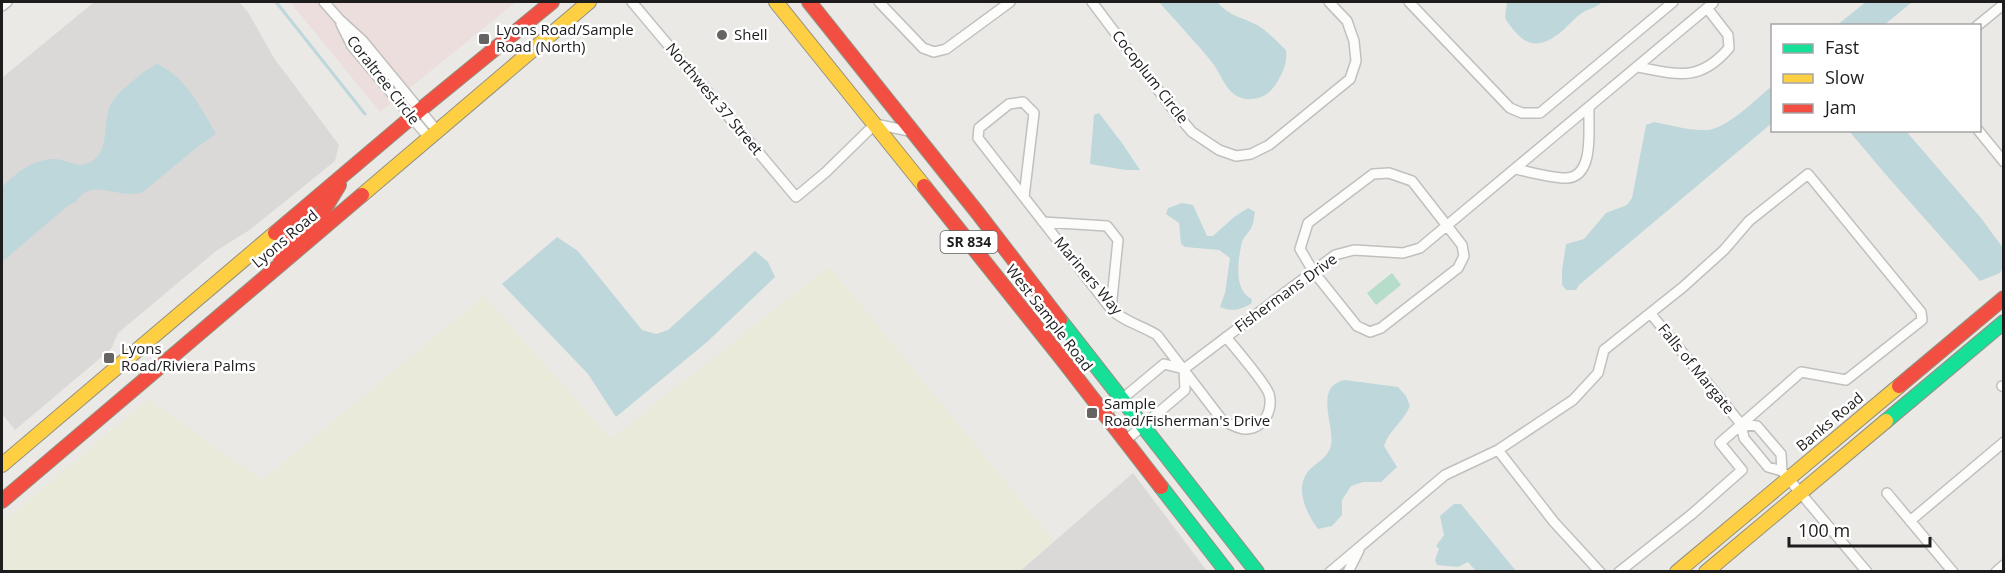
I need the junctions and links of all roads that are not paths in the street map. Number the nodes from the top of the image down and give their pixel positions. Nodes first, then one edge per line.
1 (7, 2) edge
2 (324, 2) edge
3 (552, 2) edge
4 (589, 2) edge
5 (632, 2) edge
6 (776, 2) edge
7 (809, 2) edge
8 (879, 2) edge
9 (1010, 2) edge
10 (1092, 2) edge
11 (1329, 2) edge
12 (1409, 2) edge
13 (1673, 2) edge
14 (2004, 4) edge
15 (2, 6) edge
16 (1979, 24) edge
17 (1638, 67) junction
18 (1589, 108) junction
19 (416, 114) junction
20 (875, 124) junction
21 (914, 132) junction
22 (1979, 132) edge
23 (434, 135) junction
24 (2004, 162) edge
25 (1516, 169) junction
26 (347, 172) junction
27 (1024, 198) junction
28 (1043, 222) junction
29 (1448, 226) junction
30 (281, 264) junction
31 (1313, 271) junction
32 (2004, 298) edge
33 (1111, 309) junction
34 (1651, 314) junction
35 (2004, 322) edge
36 (1226, 337) junction
37 (1184, 369) junction
38 (1121, 399) junction
39 (1104, 414) junction
40 (1741, 424) junction
41 (1142, 426) junction
42 (1125, 441) junction
43 (2004, 442) edge
44 (1498, 450) junction
45 (2, 465) edge
46 (1785, 474) junction
47 (1800, 493) junction
48 (1887, 493) dead end
49 (2, 501) edge
50 (1910, 521) junction
51 (1361, 546) junction
52 (2004, 565) edge
53 (1227, 572) edge
54 (1257, 572) edge
55 (1330, 572) edge
56 (1348, 572) edge
57 (1600, 572) edge
58 (1619, 572) edge
59 (1677, 572) edge
60 (1706, 572) edge
61 (1867, 572) edge
62 (1953, 572) edge
63 (1996, 572) edge

1 - 15 street
2 - 19 street, Coraltree Circle
3 - 19 main road, Lyons Road
4 - 23 main road, Lyons Road
5 - 20 street, Northwest 37 Street
6 - 20 main road, West Sample Road / SR 834
7 - 21 main road, West Sample Road / SR 834
8 - 9 street
10 - 11 street, Cocoplum Circle
12 - 13 street
14 - 16 street
17 - 17 street, Fishermans Drive
17 - 18 street, Fishermans Drive
18 - 25 street, Fishermans Drive
18 - 25 street
19 - 23 street, Coraltree Circle
19 - 26 main road, Lyons Road
20 - 21 street
20 - 39 main road, West Sample Road / SR 834
21 - 38 main road, West Sample Road / SR 834
22 - 24 street
23 - 30 main road, Lyons Road
25 - 29 street, Fishermans Drive
26 - 30 main road
26 - 45 main road, Lyons Road
27 - 27 street, Mariners Way
27 - 28 street, Mariners Way
28 - 33 street, Mariners Way
28 - 33 street
29 - 31 street, Fishermans Drive
29 - 31 street
29 - 31 street
30 - 49 main road, Lyons Road
31 - 36 street, Fishermans Drive
32 - 46 main road, Banks Road
33 - 37 street, Mariners Way
34 - 40 street, Falls of Margate
34 - 40 street
34 - 44 street
35 - 47 main road
36 - 37 street, Fishermans Drive
36 - 37 street, Mariners Way
37 - 38 street
37 - 41 street
38 - 39 street
38 - 41 main road, West Sample Road / SR 834
39 - 42 main road, West Sample Road / SR 834
40 - 46 street, Falls of Margate
40 - 46 street, Falls of Margate
40 - 58 street
41 - 42 street
41 - 54 main road, West Sample Road / SR 834
42 - 53 main road, West Sample Road / SR 834
43 - 50 street
44 - 51 street
44 - 57 street
46 - 47 street
46 - 59 main road, Banks Road
47 - 60 main road
47 - 61 street
48 - 50 street
50 - 62 street
51 - 55 street
51 - 56 street
52 - 63 street

